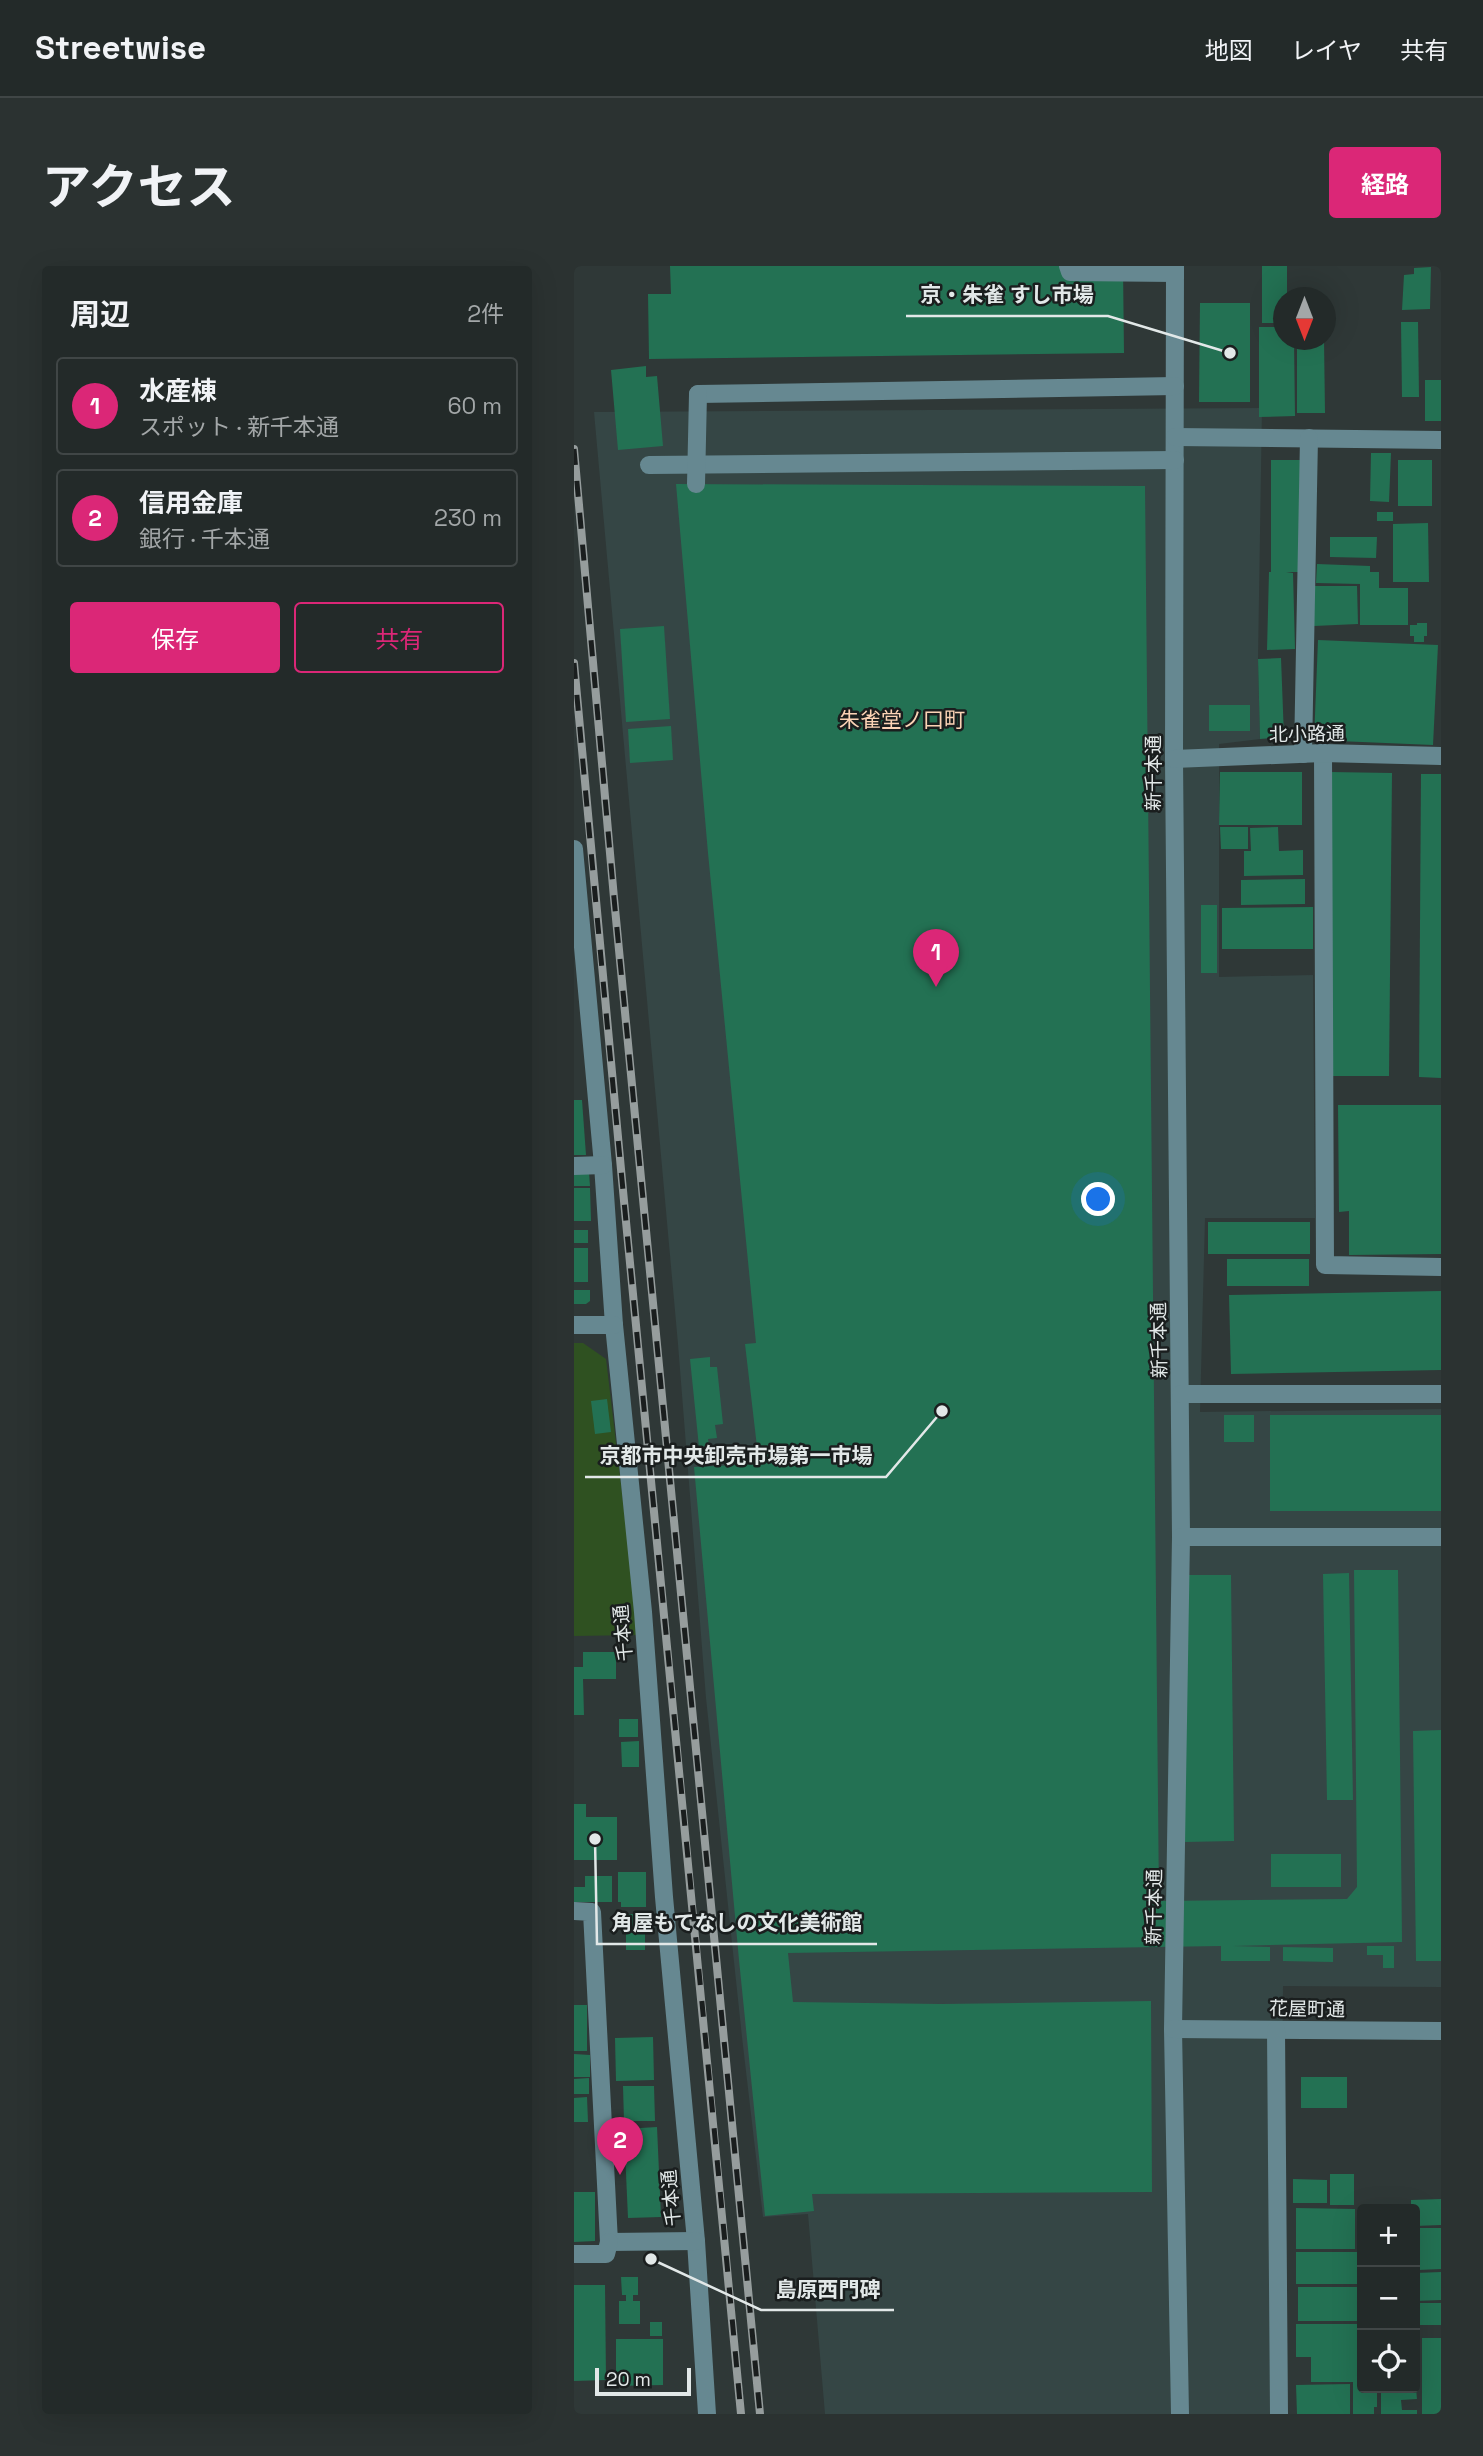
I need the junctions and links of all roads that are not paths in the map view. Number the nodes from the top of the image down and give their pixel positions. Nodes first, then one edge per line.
1 (1068, 266) edge
2 (1175, 269) edge
3 (1175, 386) junction
4 (1175, 437) junction
5 (1309, 438) junction
6 (1441, 440) edge
7 (1175, 460) junction
8 (649, 465) dead end
9 (696, 484) dead end
10 (1323, 753) junction
11 (1303, 754) junction
12 (1441, 756) edge
13 (1174, 759) junction
14 (574, 849) edge
15 (603, 1165) junction
16 (574, 1166) edge
17 (1441, 1267) edge
18 (574, 1325) edge
19 (614, 1325) junction
20 (1181, 1394) junction
21 (1441, 1394) edge
22 (1181, 1537) junction
23 (1441, 1537) edge
24 (574, 1912) edge
25 (1173, 2029) junction
26 (1276, 2030) junction
27 (1441, 2031) edge
28 (696, 2241) junction
29 (609, 2242) junction
30 (574, 2254) edge
31 (707, 2414) edge
32 (1180, 2414) edge
33 (1279, 2414) edge

1 - 2 street
2 - 3 street, 新千本通
3 - 4 street, 新千本通
3 - 9 street, bridge
4 - 5 street
4 - 7 street, 新千本通
5 - 6 street
5 - 11 street
7 - 8 street
7 - 13 street, 新千本通
10 - 11 street, 北小路通
10 - 12 street, 北小路通
10 - 17 street
11 - 13 street, 北小路通
13 - 20 street, 新千本通
14 - 15 street, 千本通
15 - 16 street
15 - 19 street, 千本通
18 - 19 street
19 - 28 street, 千本通
20 - 21 street
20 - 22 street, 新千本通
22 - 23 street
22 - 25 street, 新千本通
24 - 29 street
25 - 26 street, 花屋町通
25 - 32 street, 新千本通
26 - 27 street, 花屋町通
26 - 33 street
28 - 29 street
28 - 31 street, 千本通
29 - 30 street

